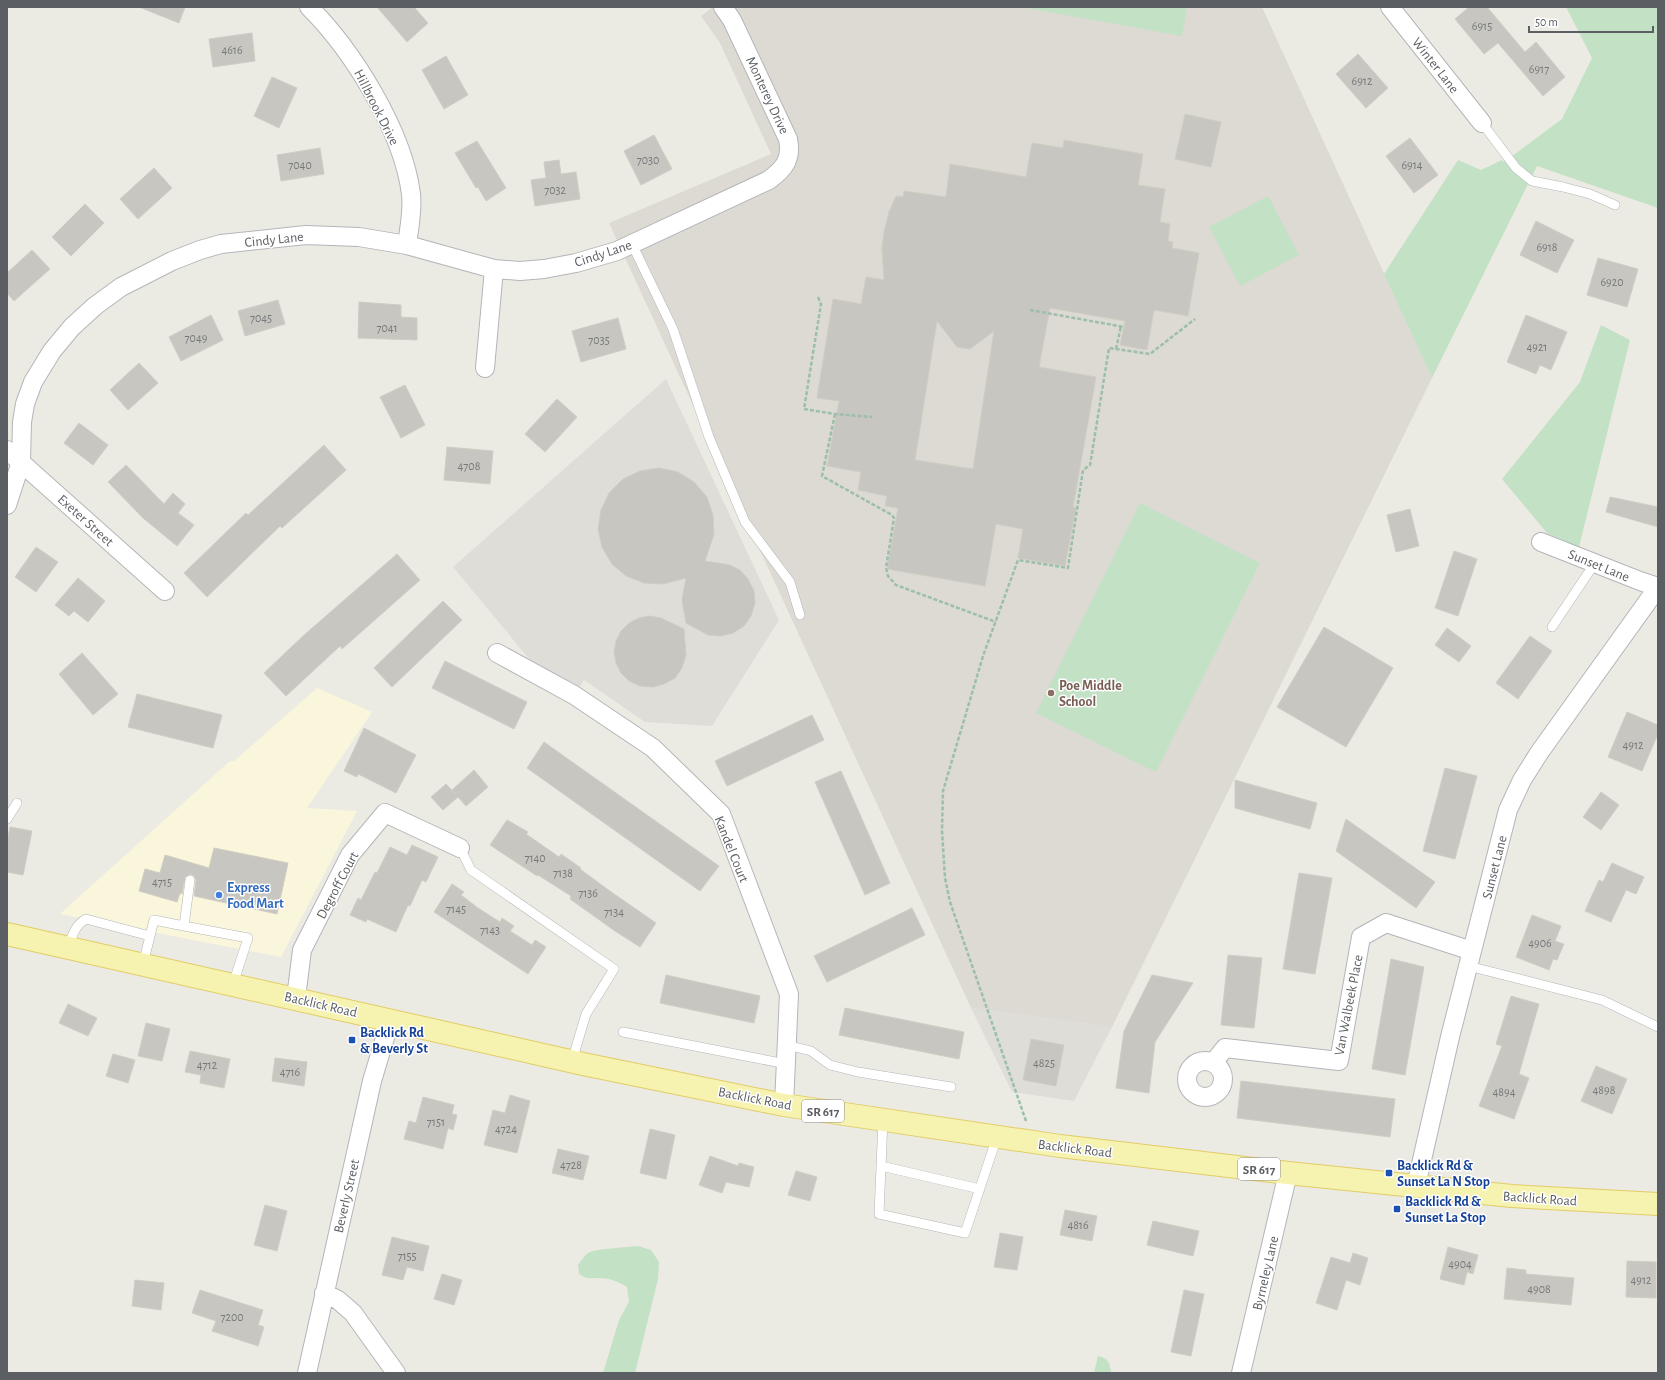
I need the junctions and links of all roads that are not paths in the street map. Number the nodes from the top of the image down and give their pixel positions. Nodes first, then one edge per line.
1 (309, 7) edge
2 (723, 7) edge
3 (1390, 7) edge
4 (1482, 123) joint
5 (1615, 205) dead end
6 (682, 222) joint
7 (632, 244) junction
8 (407, 245) junction
9 (494, 269) junction
10 (485, 368) dead end
11 (7, 450) edge
12 (21, 462) junction
13 (7, 505) edge
14 (1541, 542) dead end
15 (1595, 563) junction
16 (164, 591) dead end
17 (800, 614) dead end
18 (1552, 627) dead end
19 (497, 652) dead end
20 (17, 803) dead end
21 (7, 819) edge
22 (460, 848) joint
23 (190, 880) dead end
24 (184, 926) junction
25 (7, 934) edge
26 (150, 936) junction
27 (68, 948) junction
28 (1470, 959) junction
29 (143, 964) junction
30 (233, 984) junction
31 (296, 998) junction
32 (390, 1021) junction
33 (1658, 1027) edge
34 (623, 1032) dead end
35 (786, 1045) junction
36 (572, 1061) junction
37 (1213, 1062) dead end
38 (786, 1064) junction
39 (951, 1087) dead end
40 (784, 1105) junction
41 (883, 1120) junction
42 (997, 1137) junction
43 (881, 1166) junction
44 (1288, 1173) junction
45 (1416, 1186) junction
46 (980, 1189) junction
47 (1658, 1204) edge
48 (324, 1293) junction
49 (307, 1373) edge
50 (396, 1373) edge
51 (1241, 1373) edge

1 - 8 street, Hillbrook Drive
2 - 6 street, Monterey Drive
3 - 4 street, Winter Lane
4 - 5 lane
6 - 7 street, Cindy Lane
7 - 9 street, Cindy Lane
7 - 17 lane
8 - 9 street, Cindy Lane
8 - 12 street, Cindy Lane
9 - 10 street
11 - 12 street, Exeter Street
12 - 13 street, Cindy Lane
12 - 16 street, Exeter Street
14 - 15 street, Sunset Lane
15 - 18 lane
15 - 28 street, Sunset Lane
19 - 35 street, Kandel Court
20 - 21 lane
22 - 31 street, Degroff Court
22 - 36 lane
23 - 24 lane
24 - 26 lane
24 - 30 lane
25 - 27 main road, Backlick Road / SR 617
26 - 27 lane
26 - 29 lane
27 - 29 main road, Backlick Road / SR 617
28 - 33 lane
28 - 37 street, Van Walbeek Place
28 - 45 street, Sunset Lane
29 - 30 main road, Backlick Road / SR 617
30 - 31 main road, Backlick Road / SR 617
31 - 32 main road, Backlick Road / SR 617
32 - 36 main road, Backlick Road / SR 617
32 - 48 street, Beverly Street
34 - 38 lane
35 - 38 street, Kandel Court
35 - 39 lane
36 - 40 main road, Backlick Road / SR 617
38 - 40 street, Kandel Court
40 - 41 main road, Backlick Road / SR 617
41 - 42 main road, Backlick Road / SR 617
41 - 43 lane
42 - 44 main road, Backlick Road / SR 617
42 - 46 lane
43 - 46 lane
43 - 46 lane
44 - 45 main road, Backlick Road / SR 617
44 - 51 street, Byrneley Lane
45 - 47 main road, Backlick Road / SR 617
48 - 49 street, Beverly Street
48 - 50 street

